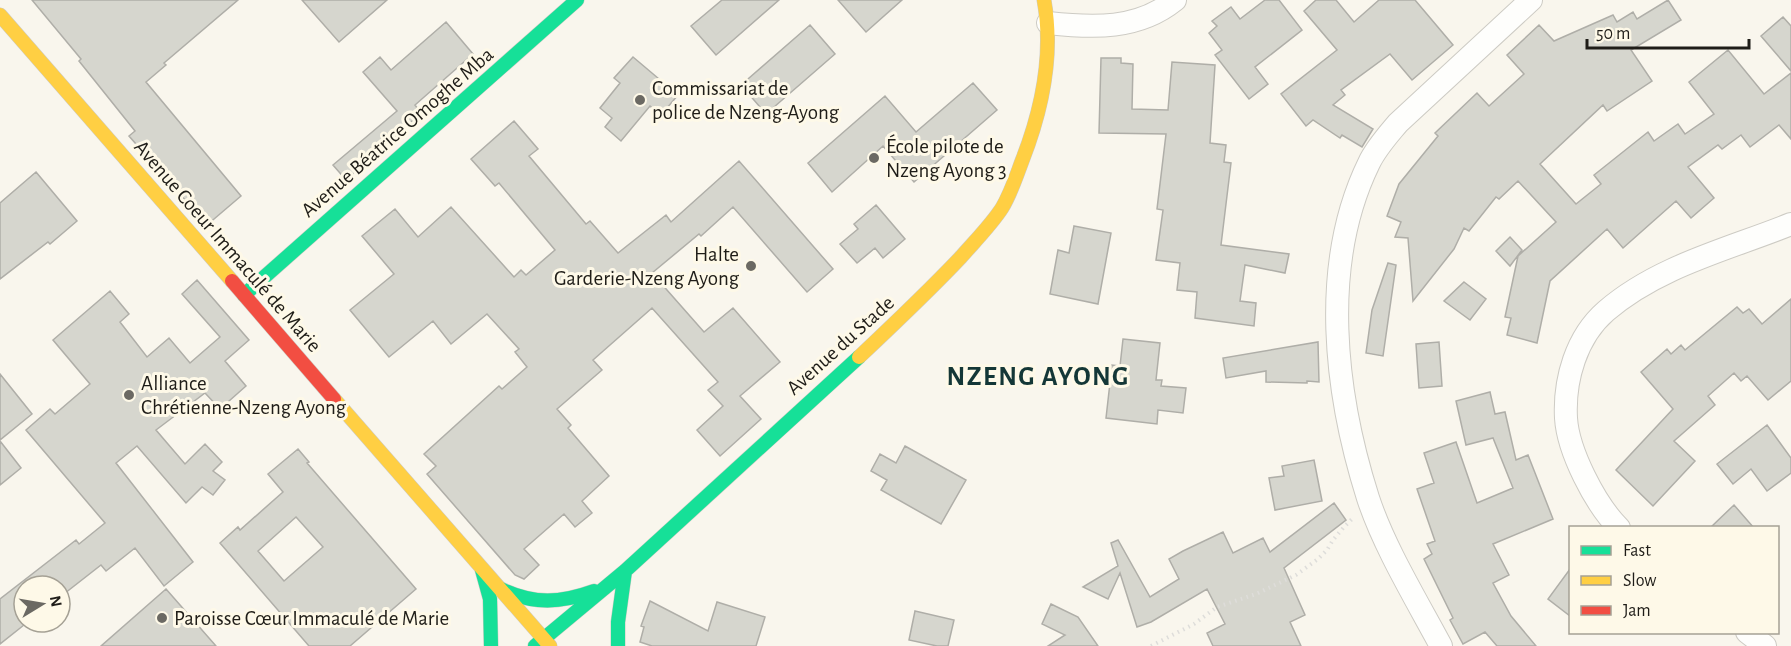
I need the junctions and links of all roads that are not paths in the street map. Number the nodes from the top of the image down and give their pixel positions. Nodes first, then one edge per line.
1 (577, 0) edge
2 (1044, 0) edge
3 (1175, 0) edge
4 (1531, 0) edge
5 (0, 15) edge
6 (1048, 23) junction
7 (1791, 224) edge
8 (244, 295) junction
9 (1618, 526) edge
10 (481, 566) junction
11 (625, 571) junction
12 (606, 586) junction
13 (501, 589) junction
14 (1748, 634) edge
15 (543, 644) edge
16 (491, 646) edge
17 (618, 646) edge
18 (1441, 646) edge
19 (1765, 646) edge

1 - 8 main road, Avenue Béatrice Omoghe Mba
2 - 6 main road, Avenue du Stade
3 - 6 street
4 - 18 street
5 - 8 main road, Avenue Coeur Immaculé de Marie
6 - 11 main road, Avenue du Stade
7 - 9 street
8 - 10 main road, Avenue Coeur Immaculé de Marie
10 - 13 main road, Avenue Coeur Immaculé de Marie
10 - 16 main road
11 - 12 main road, Avenue du Stade
11 - 17 main road
12 - 13 main road
12 - 15 main road, Avenue du Stade
13 - 15 main road, Avenue Coeur Immaculé de Marie
14 - 19 street

